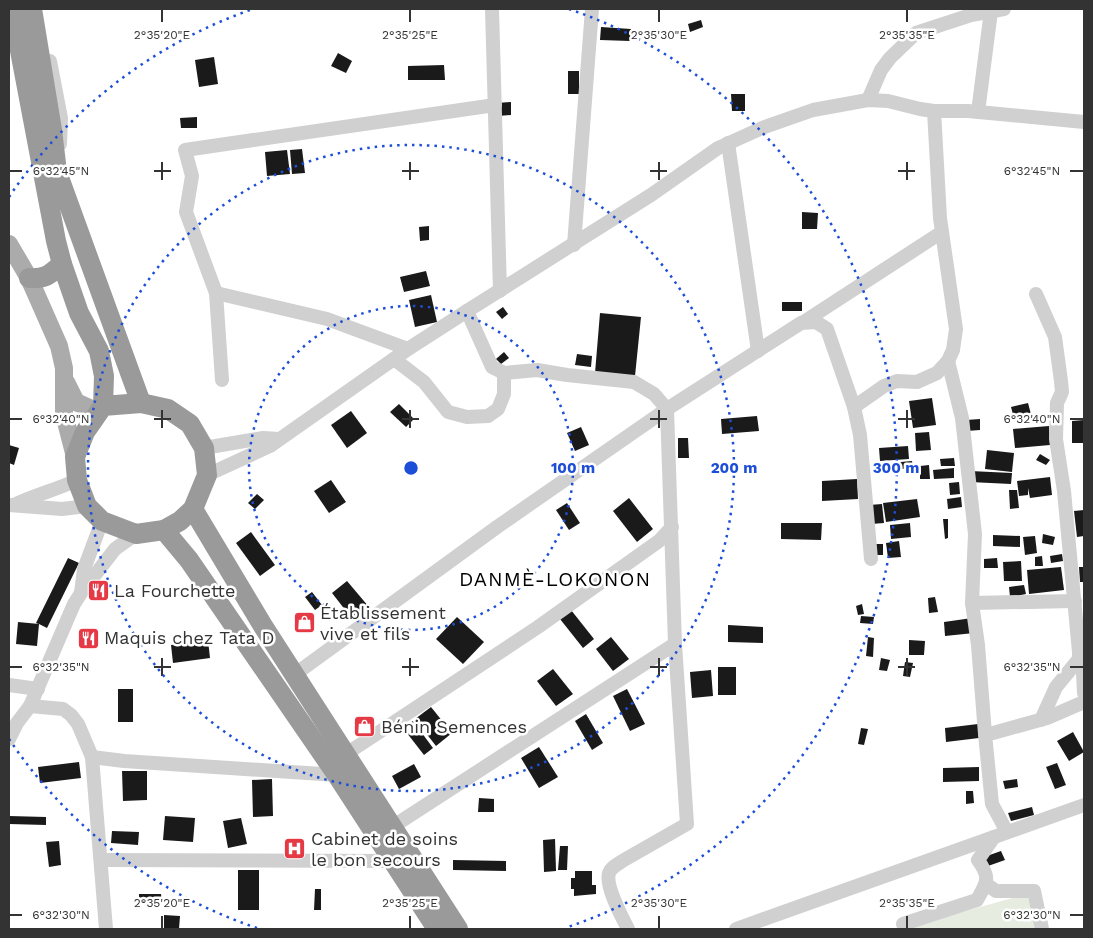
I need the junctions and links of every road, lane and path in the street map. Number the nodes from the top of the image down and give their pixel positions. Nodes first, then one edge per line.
1 (14, 9) edge
2 (32, 9) edge
3 (40, 9) edge
4 (492, 9) edge
5 (592, 9) edge
6 (998, 10) edge
7 (868, 100) junction
8 (495, 105) junction
9 (934, 111) junction
10 (978, 112) junction
11 (1084, 122) edge
12 (728, 144) junction
13 (57, 172) junction
14 (942, 232) junction
15 (9, 244) edge
16 (574, 245) junction
17 (62, 264) junction
18 (29, 278) junction
19 (500, 290) junction
20 (216, 293) junction
21 (1036, 294) dead end
22 (467, 311) junction
23 (801, 323) junction
24 (408, 350) junction
25 (758, 351) junction
26 (394, 359) junction
27 (948, 360) junction
28 (504, 372) junction
29 (63, 377) junction
30 (222, 380) dead end
31 (141, 403) junction
32 (854, 407) junction
33 (101, 409) junction
34 (667, 409) junction
35 (279, 439) junction
36 (204, 448) junction
37 (75, 457) junction
38 (207, 475) junction
39 (77, 480) junction
40 (11, 506) edge
41 (88, 506) junction
42 (193, 509) junction
43 (102, 521) junction
44 (672, 527) junction
45 (164, 530) junction
46 (136, 534) junction
47 (871, 559) dead end
48 (81, 593) junction
49 (1075, 601) junction
50 (972, 603) junction
51 (676, 644) junction
52 (1079, 659) junction
53 (294, 675) junction
54 (9, 685) edge
55 (38, 689) junction
56 (1084, 693) edge
57 (1084, 702) edge
58 (30, 706) junction
59 (1041, 720) junction
60 (985, 734) junction
61 (9, 739) edge
62 (346, 754) junction
63 (92, 758) junction
64 (337, 775) junction
65 (1084, 805) edge
66 (392, 827) junction
67 (1000, 835) junction
68 (101, 860) junction
69 (392, 861) junction
70 (986, 884) junction
71 (106, 929) edge
72 (437, 929) edge
73 (458, 929) edge
74 (628, 929) edge
75 (736, 929) edge
76 (905, 929) edge
77 (1042, 929) edge

1 - 17 highway
2 - 13 highway
3 - 13 street
4 - 8 street
5 - 16 street
6 - 7 street
6 - 10 street
7 - 9 street
7 - 12 street
8 - 19 street
8 - 20 street
9 - 10 street
9 - 14 street
10 - 11 street
12 - 16 street
12 - 25 street
13 - 31 highway
14 - 23 street
14 - 27 street
15 - 18 main road
16 - 19 street
17 - 18 highway
17 - 33 highway
18 - 29 main road
19 - 22 street
20 - 24 street
20 - 30 street
21 - 49 street
22 - 24 street
22 - 28 street
23 - 25 street
23 - 32 street
24 - 26 street
25 - 34 street
26 - 28 street
26 - 35 street
27 - 32 street
27 - 50 street
28 - 34 street
29 - 33 main road
29 - 37 main road
31 - 33 highway
31 - 36 highway
32 - 47 street
33 - 37 highway
34 - 44 street
34 - 53 street
35 - 36 street
35 - 38 street
36 - 38 highway
37 - 39 highway
38 - 42 highway
39 - 40 street
39 - 41 highway
40 - 41 street
41 - 43 highway
42 - 45 highway
42 - 53 highway
43 - 46 highway
43 - 48 street
44 - 51 street
44 - 62 street
45 - 46 highway
45 - 64 highway
46 - 48 street
48 - 55 street
49 - 50 street
49 - 52 street
50 - 60 street
51 - 66 street
51 - 74 street
52 - 56 street
52 - 59 street
53 - 62 highway
54 - 55 street
55 - 58 street
57 - 59 street
58 - 61 street
58 - 63 street
59 - 60 street
60 - 67 street
62 - 66 highway
63 - 64 street
63 - 68 street
64 - 69 highway
65 - 67 street
66 - 73 highway
67 - 70 street
67 - 75 street
68 - 69 street
68 - 71 street
69 - 72 highway
70 - 76 street
70 - 77 street

